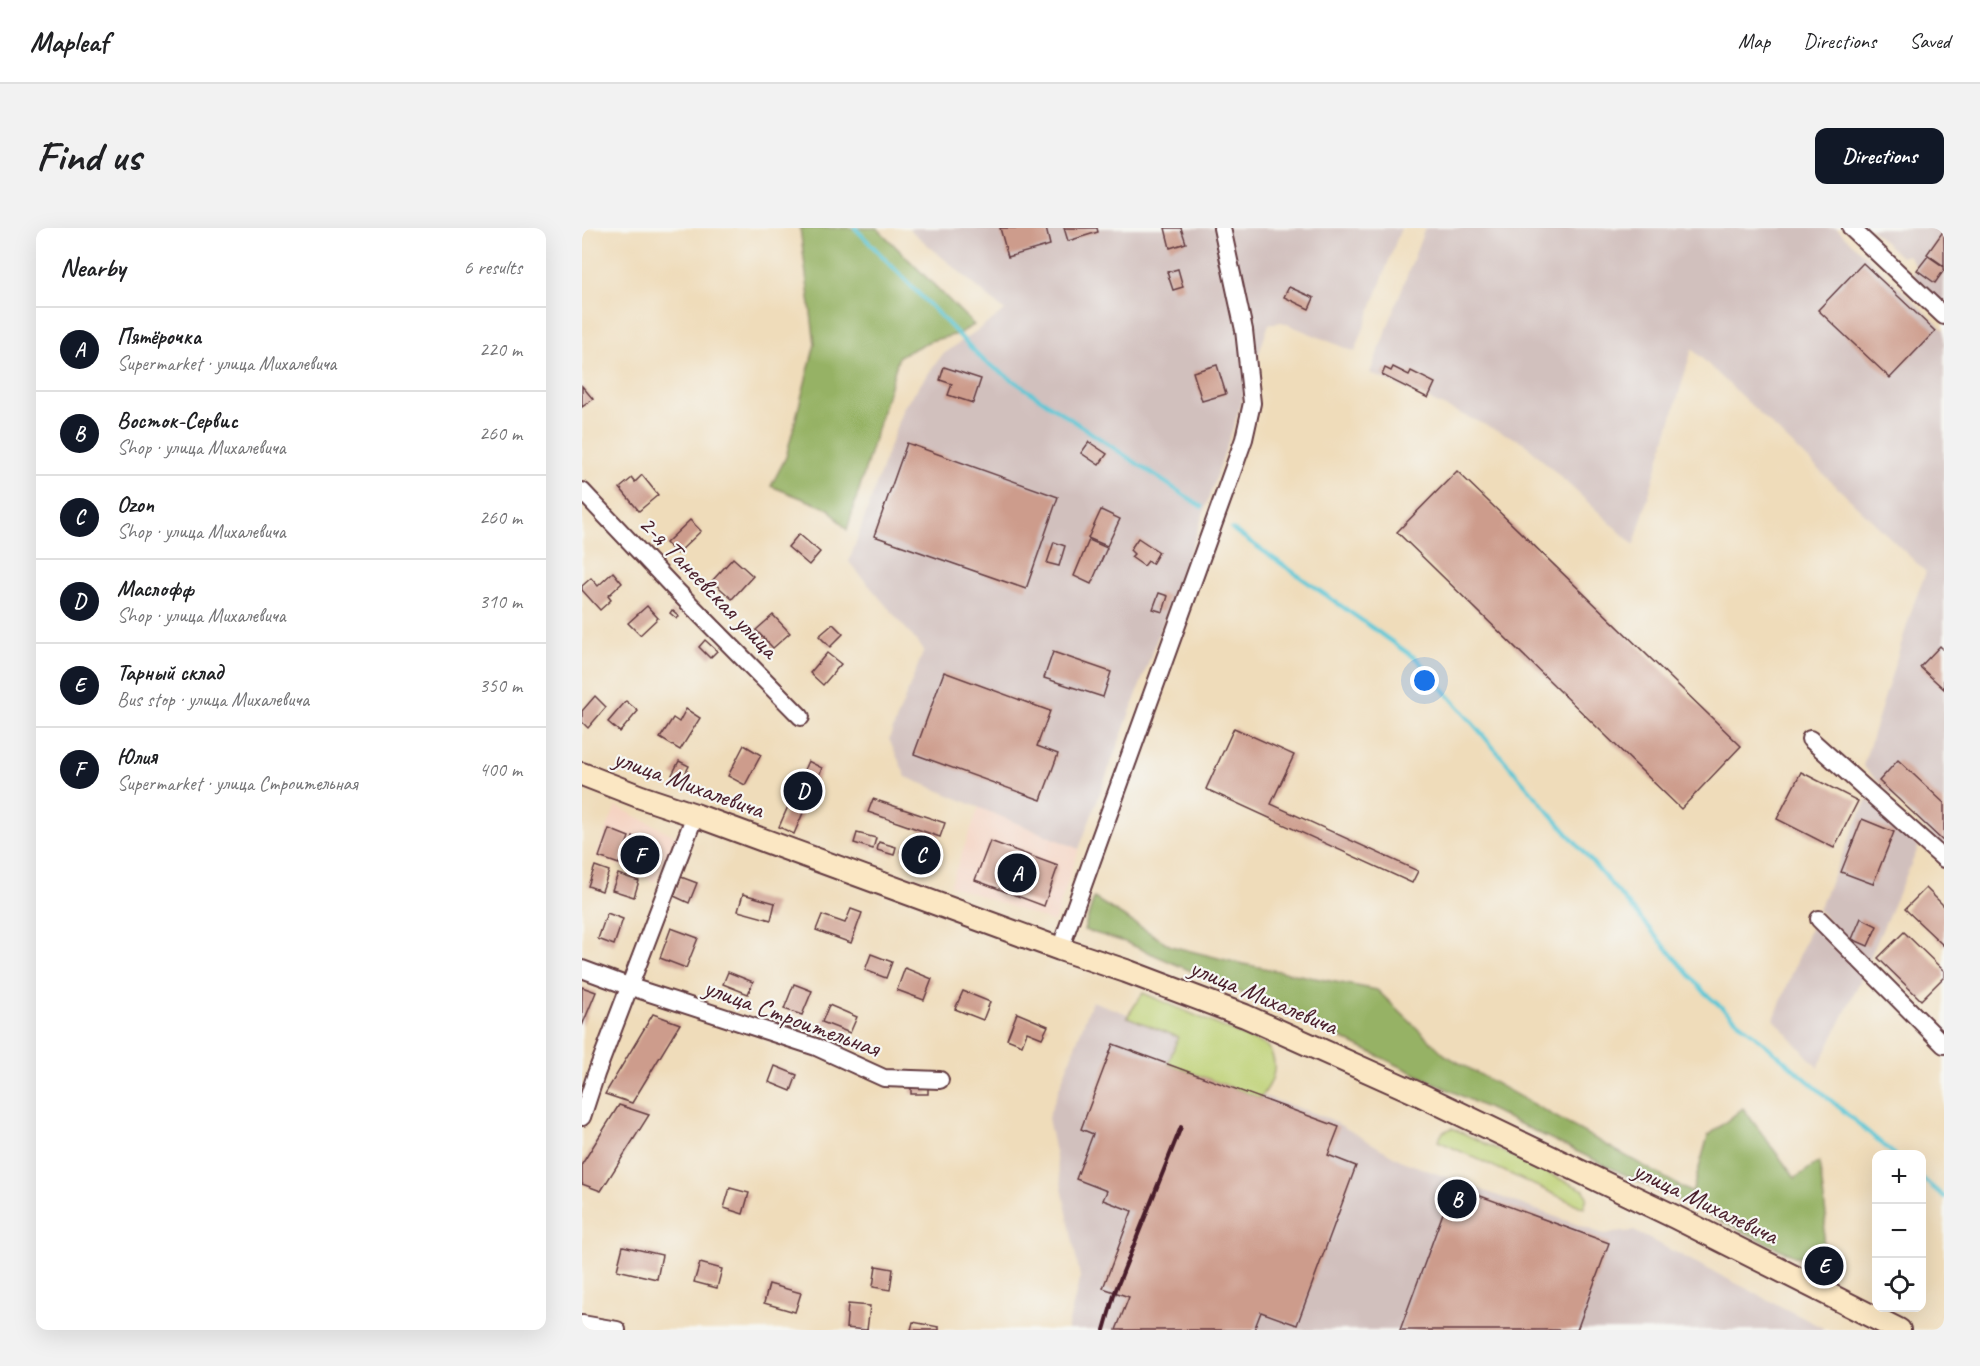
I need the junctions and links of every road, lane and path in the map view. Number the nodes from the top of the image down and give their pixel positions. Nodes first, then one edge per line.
1 (1222, 228) edge
2 (1851, 228) edge
3 (1944, 316) edge
4 (582, 491) edge
5 (801, 717) dead end
6 (1810, 739) dead end
7 (582, 774) edge
8 (695, 815) junction
9 (1944, 859) edge
10 (1819, 919) dead end
11 (1060, 949) junction
12 (582, 969) edge
13 (628, 986) junction
14 (1944, 1045) edge
15 (940, 1080) dead end
16 (582, 1117) edge
17 (582, 1324) edge
18 (617, 1330) edge
19 (1899, 1330) edge

1 - 11 street
2 - 3 street
4 - 5 street, 2-я Танеевская улица
6 - 9 street
7 - 8 street, улица Михалевича
8 - 11 street, улица Михалевича
8 - 13 street
10 - 14 street
11 - 19 street, улица Михалевича
12 - 13 street, улица Строительная
13 - 15 street, улица Строительная
13 - 16 street
17 - 18 street

